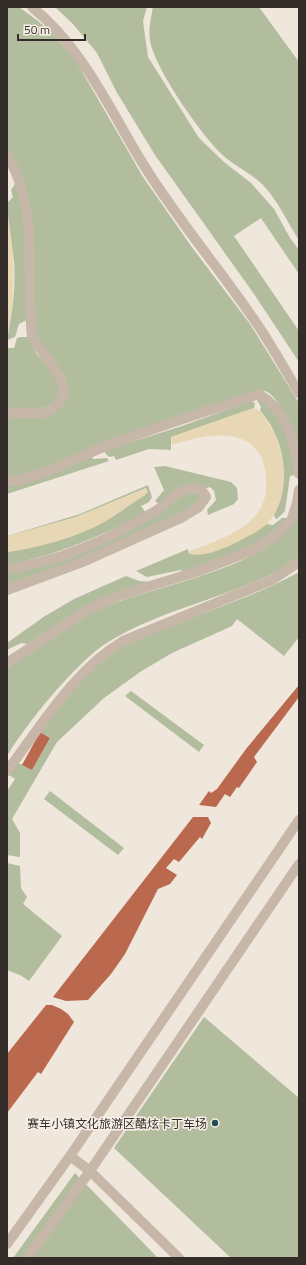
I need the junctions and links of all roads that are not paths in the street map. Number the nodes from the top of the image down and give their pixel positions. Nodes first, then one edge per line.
1 (32, 7) edge
2 (7, 155) edge
3 (299, 393) edge
4 (7, 415) edge
5 (299, 474) edge
6 (7, 482) edge
7 (299, 490) edge
8 (299, 562) edge
9 (7, 569) edge
10 (7, 590) edge
11 (7, 664) edge
12 (7, 771) edge
13 (299, 820) edge
14 (299, 864) edge
15 (70, 1156) junction
16 (90, 1171) junction
17 (7, 1244) edge
18 (27, 1258) edge
19 (179, 1258) edge

1 - 3 street
2 - 4 street
5 - 6 street
7 - 11 street
8 - 12 street
9 - 10 street
13 - 15 street
14 - 16 street
15 - 16 street
15 - 17 street
16 - 18 street
16 - 19 street

